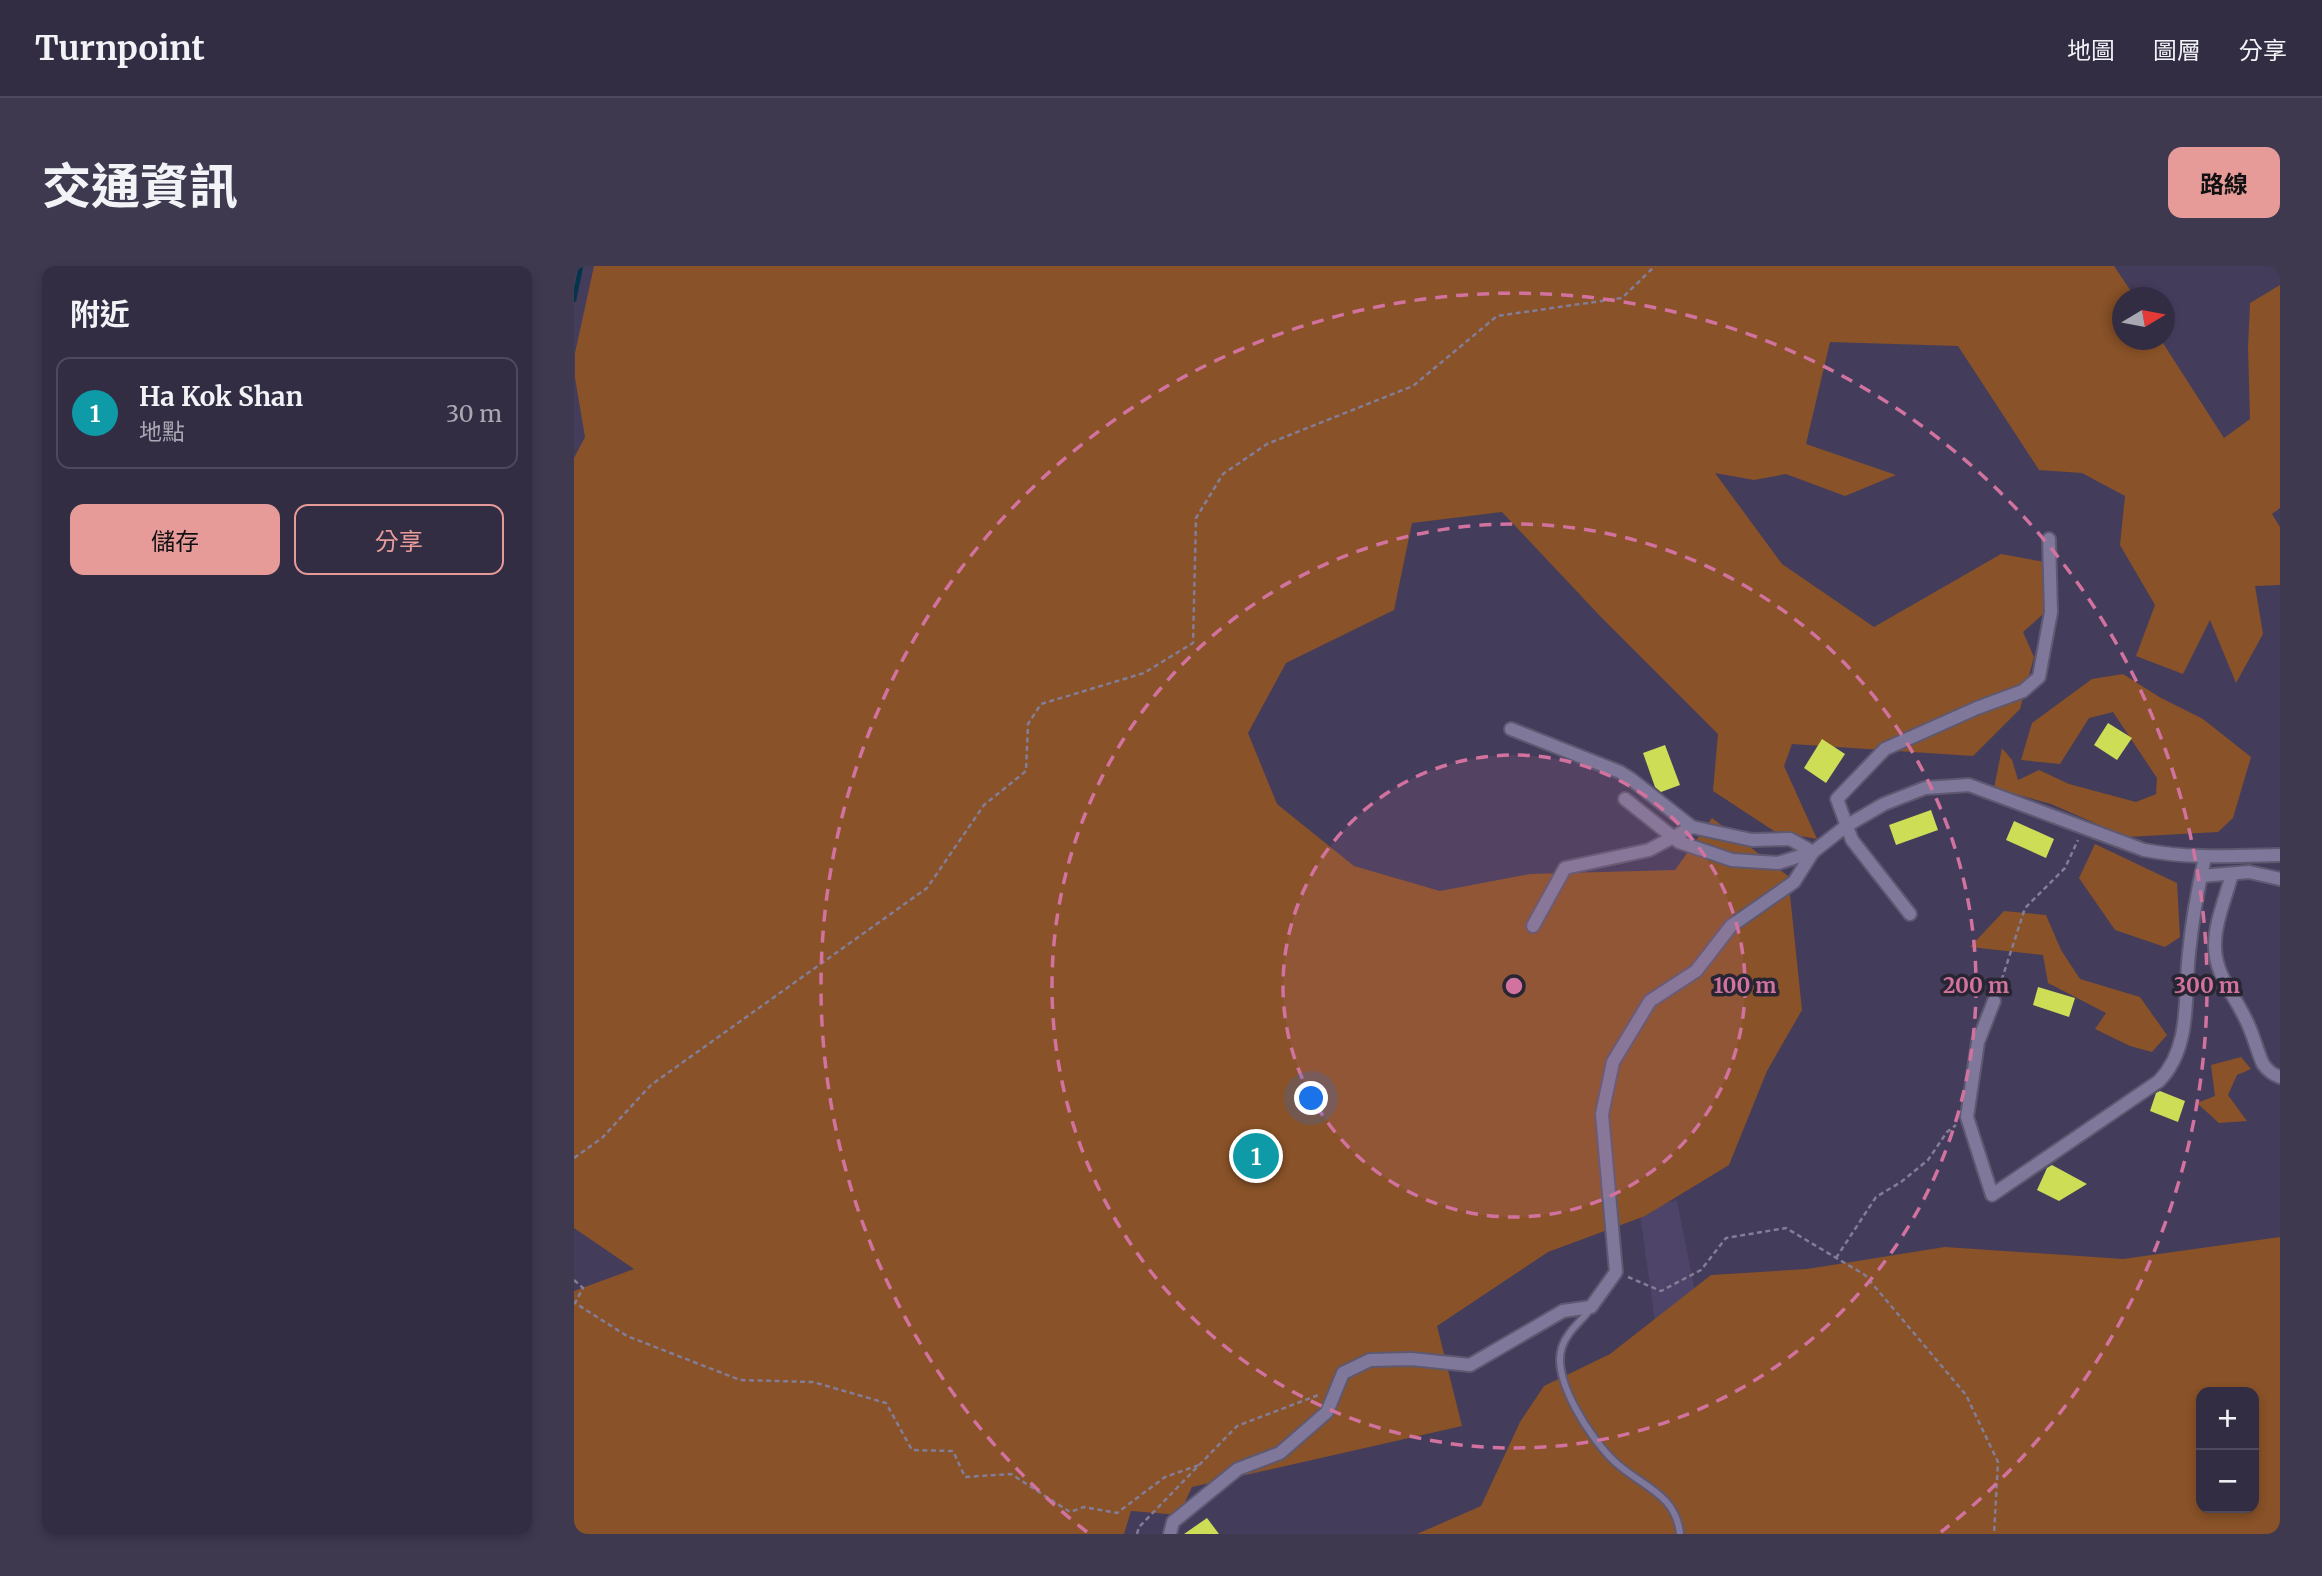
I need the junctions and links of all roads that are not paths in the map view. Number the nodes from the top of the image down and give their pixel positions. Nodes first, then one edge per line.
1 (2049, 539) dead end
2 (1511, 729) dead end
3 (1625, 799) dead end
4 (1846, 826) junction
5 (1692, 827) junction
6 (1672, 837) junction
7 (1813, 852) junction
8 (2280, 855) edge
9 (2205, 857) junction
10 (2232, 874) junction
11 (2201, 876) junction
12 (2280, 879) edge
13 (1910, 914) dead end
14 (1533, 926) dead end
15 (1994, 1001) road end
16 (2280, 1077) edge
17 (1591, 1307) junction
18 (1170, 1534) edge
19 (1680, 1534) edge

1 - 4 street
2 - 5 street
3 - 6 street
4 - 7 street
4 - 9 street
4 - 13 street
5 - 6 street
5 - 7 street
6 - 7 street
6 - 14 street
7 - 17 street
8 - 9 street
9 - 11 street
10 - 11 street
10 - 12 street
10 - 16 street
11 - 15 street
17 - 18 street
17 - 19 lane

